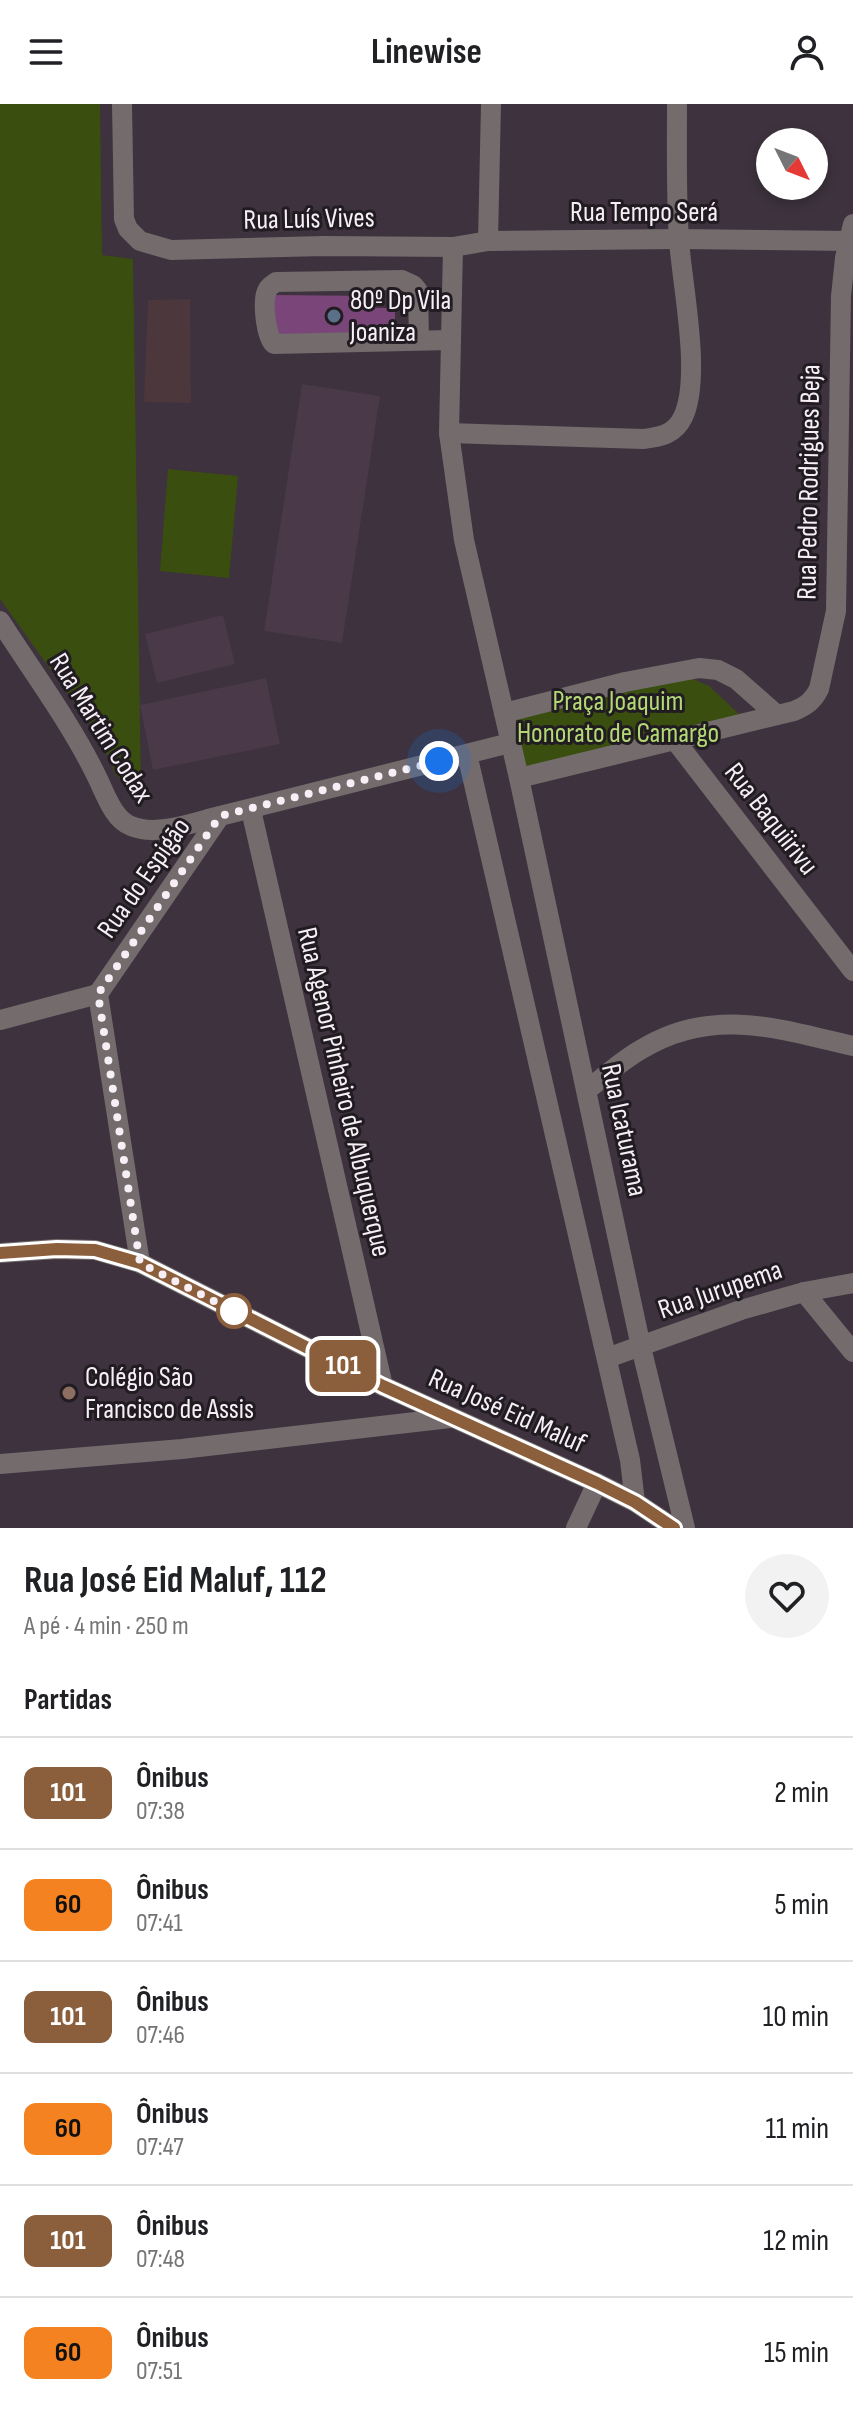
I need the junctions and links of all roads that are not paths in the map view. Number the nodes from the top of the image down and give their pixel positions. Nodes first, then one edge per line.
1 (122, 104) edge
2 (491, 104) edge
3 (677, 104) edge
4 (852, 236) edge
5 (679, 239) junction
6 (488, 241) junction
7 (453, 247) junction
8 (419, 340) junction
9 (451, 340) junction
10 (449, 433) junction
11 (845, 450) edge
12 (844, 613) edge
13 (0, 621) edge
14 (504, 713) junction
15 (777, 715) junction
16 (674, 739) junction
17 (510, 743) junction
18 (467, 754) junction
19 (519, 778) junction
20 (251, 810) junction
21 (220, 816) junction
22 (853, 971) edge
23 (98, 994) junction
24 (0, 1020) edge
25 (853, 1046) edge
26 (587, 1090) junction
27 (0, 1253) edge
28 (140, 1263) junction
29 (853, 1283) edge
30 (804, 1292) junction
31 (641, 1347) junction
32 (853, 1352) edge
33 (607, 1358) junction
34 (383, 1386) junction
35 (452, 1418) junction
36 (0, 1464) edge
37 (597, 1483) junction
38 (635, 1502) junction
39 (576, 1528) edge
40 (674, 1528) edge
41 (685, 1528) edge

1 - 7 street, Rua Luís Vives
2 - 6 street
3 - 5 street
4 - 5 street, Rua Tempo Será
4 - 11 street, Rua Pedro Rodrigues Beja
5 - 6 street, Rua Tempo Será
5 - 10 street
6 - 7 street, Rua Luís Vives
7 - 9 street, Rua Icaturama
8 - 8 street
8 - 9 street
9 - 10 street, Rua Icaturama
10 - 14 street, Rua Icaturama
11 - 12 street, Rua Pedro Rodrigues Beja
12 - 15 street, Rua Pedro Rodrigues Beja
13 - 21 street, Rua Martim Codax
14 - 15 street
14 - 17 street, Rua Icaturama
15 - 16 street
16 - 19 street
16 - 22 street, Rua Baquiirivu
17 - 18 street, Rua do Espigão
17 - 19 street, Rua Icaturama
18 - 20 street, Rua do Espigão
18 - 33 street
19 - 26 street, Rua Icaturama
20 - 21 street, Rua do Espigão
20 - 34 street, Rua Agenor Pinheiro de Albuquerque
21 - 23 street, Rua do Espigão
23 - 24 street
23 - 28 street
25 - 26 street
26 - 31 street, Rua Icaturama
27 - 28 street, Rua José Eid Maluf
28 - 34 street, Rua José Eid Maluf
29 - 30 street, Rua Jurupema
30 - 31 street, Rua Jurupema
30 - 32 street
31 - 33 street, Rua Jurupema
31 - 41 street, Rua Icaturama
33 - 38 street
34 - 35 street, Rua José Eid Maluf
35 - 36 street
35 - 37 street, Rua José Eid Maluf
37 - 38 street, Rua José Eid Maluf
37 - 39 street
38 - 40 street, Rua José Eid Maluf

